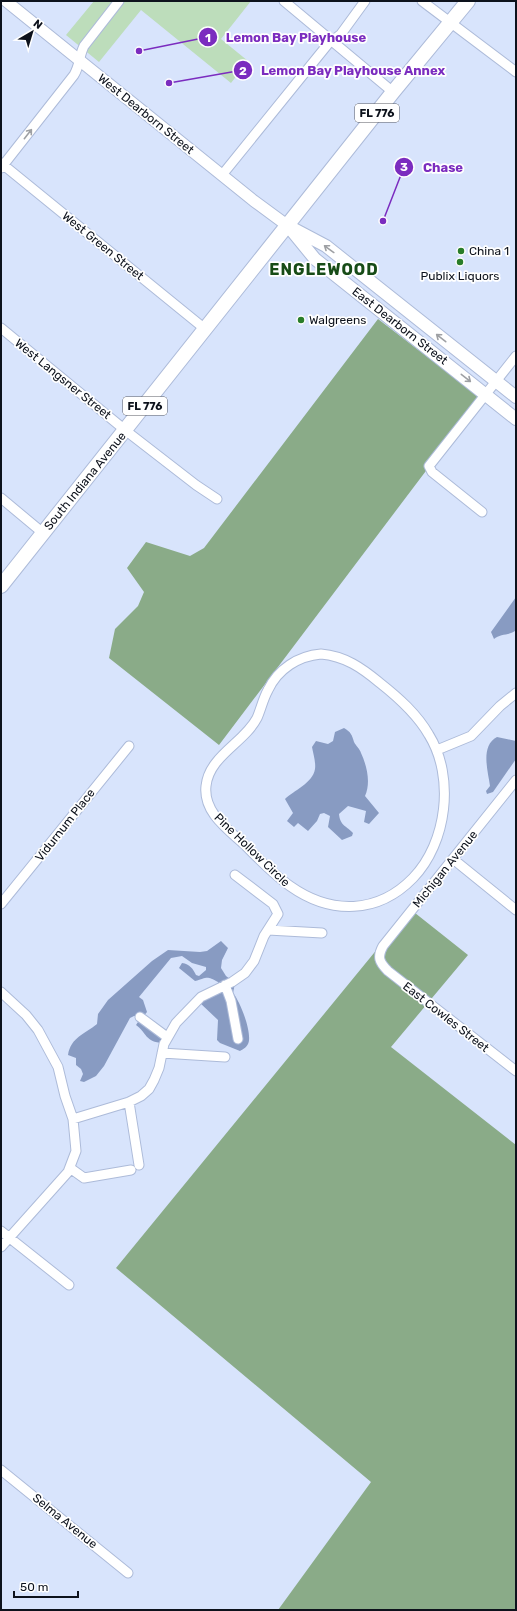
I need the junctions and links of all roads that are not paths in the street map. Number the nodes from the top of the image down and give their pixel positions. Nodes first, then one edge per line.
1 (6, 1) edge
2 (119, 1) edge
3 (284, 1) edge
4 (365, 1) edge
5 (422, 1) edge
6 (468, 1) edge
7 (450, 23) junction
8 (333, 41) junction
9 (80, 60) junction
10 (516, 72) edge
11 (393, 92) junction
12 (2, 165) edge
13 (222, 175) junction
14 (288, 226) junction
15 (1, 328) edge
16 (206, 329) junction
17 (516, 356) edge
18 (496, 381) junction
19 (486, 394) junction
20 (516, 397) edge
21 (516, 418) edge
22 (125, 430) junction
23 (1, 498) edge
24 (217, 498) dead end
25 (482, 512) dead end
26 (43, 533) junction
27 (1, 586) edge
28 (516, 693) edge
29 (129, 746) dead end
30 (437, 750) junction
31 (516, 780) edge
32 (453, 859) junction
33 (235, 875) dead end
34 (1, 904) edge
35 (516, 910) edge
36 (268, 930) junction
37 (322, 933) dead end
38 (379, 960) joint
39 (225, 985) junction
40 (2, 996) edge
41 (140, 1017) dead end
42 (167, 1037) junction
43 (238, 1039) dead end
44 (162, 1052) junction
45 (225, 1057) dead end
46 (516, 1071) edge
47 (129, 1102) junction
48 (73, 1118) junction
49 (139, 1165) dead end
50 (70, 1168) junction
51 (131, 1170) dead end
52 (1, 1231) edge
53 (9, 1238) junction
54 (1, 1247) edge
55 (70, 1285) dead end
56 (1, 1470) edge
57 (128, 1573) dead end

1 - 9 street, West Dearborn Street
2 - 9 street
3 - 8 street
4 - 8 street
5 - 7 street
6 - 7 main road, FL 776
7 - 10 street
7 - 11 main road, FL 776
8 - 11 street
8 - 13 street
12 -> 9 street
9 - 13 street, West Dearborn Street
11 - 14 main road, FL 776
12 - 16 street, West Green Street
13 - 14 street, West Dearborn Street
14 - 16 main road, South Indiana Avenue / FL 776
18 -> 14 main road, East Dearborn Street
14 -> 19 main road, East Dearborn Street
15 - 22 street, West Langsner Street
16 - 22 main road, South Indiana Avenue / FL 776
17 - 18 street
18 - 19 street
18 - 20 main road, East Dearborn Street
19 - 21 main road, East Dearborn Street
19 - 25 street
22 - 24 street, West Langsner Street
22 - 26 main road, South Indiana Avenue / FL 776
23 - 26 street
26 - 27 main road, South Indiana Avenue / FL 776
28 - 30 street
29 - 34 street, Vidurnum Place
30 - 30 street, Pine Hollow Circle
31 - 32 street, Michigan Avenue
32 - 35 street
32 - 38 street, Michigan Avenue
33 - 36 street
36 - 37 street
36 - 39 street
38 - 46 street, East Cowles Street
39 - 42 street
39 - 43 street
40 - 48 street
41 - 42 street
42 - 44 street
44 - 45 street
44 - 47 street
47 - 48 street
47 - 49 street
48 - 50 street
50 - 51 street
50 - 53 street
52 - 53 street
53 - 54 street
53 - 55 street
56 - 57 street, Selma Avenue

